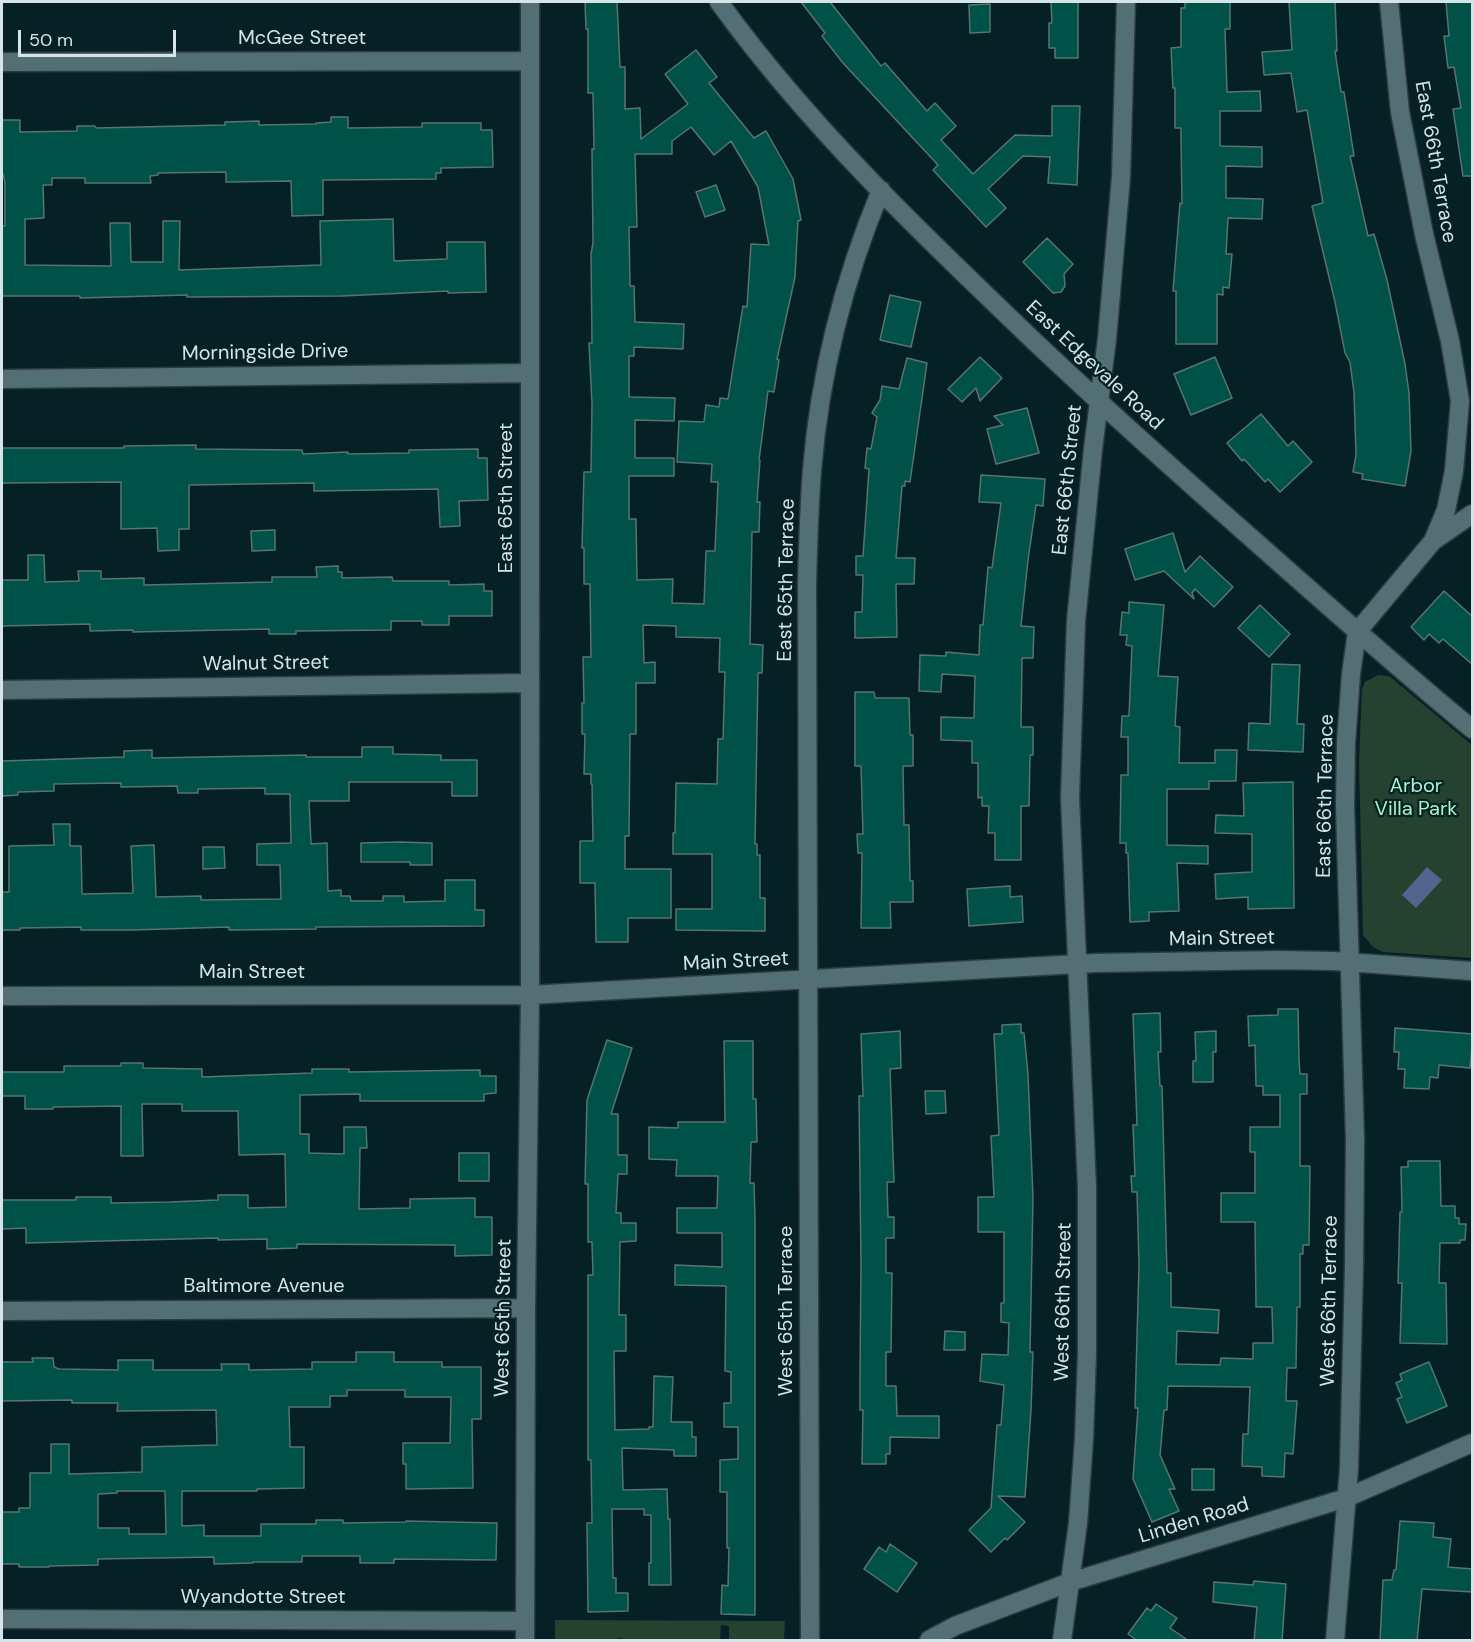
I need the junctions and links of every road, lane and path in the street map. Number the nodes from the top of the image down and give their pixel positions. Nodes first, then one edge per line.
1 (530, 2) edge
2 (719, 2) edge
3 (1126, 2) edge
4 (1389, 2) edge
5 (530, 61) junction
6 (2, 62) edge
7 (881, 190) junction
8 (529, 372) junction
9 (2, 379) edge
10 (1460, 401) junction
11 (1099, 403) junction
12 (1473, 425) edge
13 (1473, 514) edge
14 (1433, 541) junction
15 (1357, 632) junction
16 (530, 683) junction
17 (2, 690) edge
18 (1473, 729) edge
19 (1350, 962) junction
20 (1077, 963) junction
21 (1473, 971) edge
22 (808, 981) junction
23 (531, 995) junction
24 (2, 996) edge
25 (526, 1308) junction
26 (2, 1311) edge
27 (1473, 1443) edge
28 (1346, 1498) junction
29 (1070, 1582) junction
30 (2, 1619) edge
31 (525, 1620) junction
32 (811, 1640) edge
33 (525, 1641) edge
34 (929, 1641) edge
35 (1062, 1641) edge
36 (1335, 1641) edge

1 - 5 street, East 65th Street
2 - 7 street, East Edgevale Road
3 - 11 street, East 66th Street
4 - 10 street, East 66th Terrace
5 - 6 street, McGee Street
5 - 8 street, East 65th Street
7 - 11 street, East Edgevale Road
7 - 22 street, East 65th Terrace
8 - 9 street, Morningside Drive
8 - 16 street, East 65th Street
10 - 12 street, East 66th Terrace
10 - 14 street, East 66th Terrace
11 - 15 street, East Edgevale Road
11 - 20 street, East 66th Street
13 - 14 street
14 - 15 street
15 - 18 street, East Edgevale Road
15 - 19 street, East 66th Terrace
16 - 17 street, Walnut Street
16 - 23 street, East 65th Street
19 - 20 street, Main Street
19 - 21 street, Main Street
19 - 28 street, West 66th Terrace
20 - 22 street, Main Street
20 - 29 street, West 66th Street
22 - 23 street, Main Street
22 - 32 street, West 65th Terrace
23 - 24 street, Main Street
23 - 25 street, West 65th Street
25 - 26 street, Baltimore Avenue
25 - 31 street, West 65th Street
27 - 28 street, Linden Road
28 - 29 street, Linden Road
28 - 36 street, West 66th Terrace
29 - 34 street, Linden Road
29 - 35 street, West 66th Street
30 - 31 street, Wyandotte Street
31 - 33 street, West 65th Street

